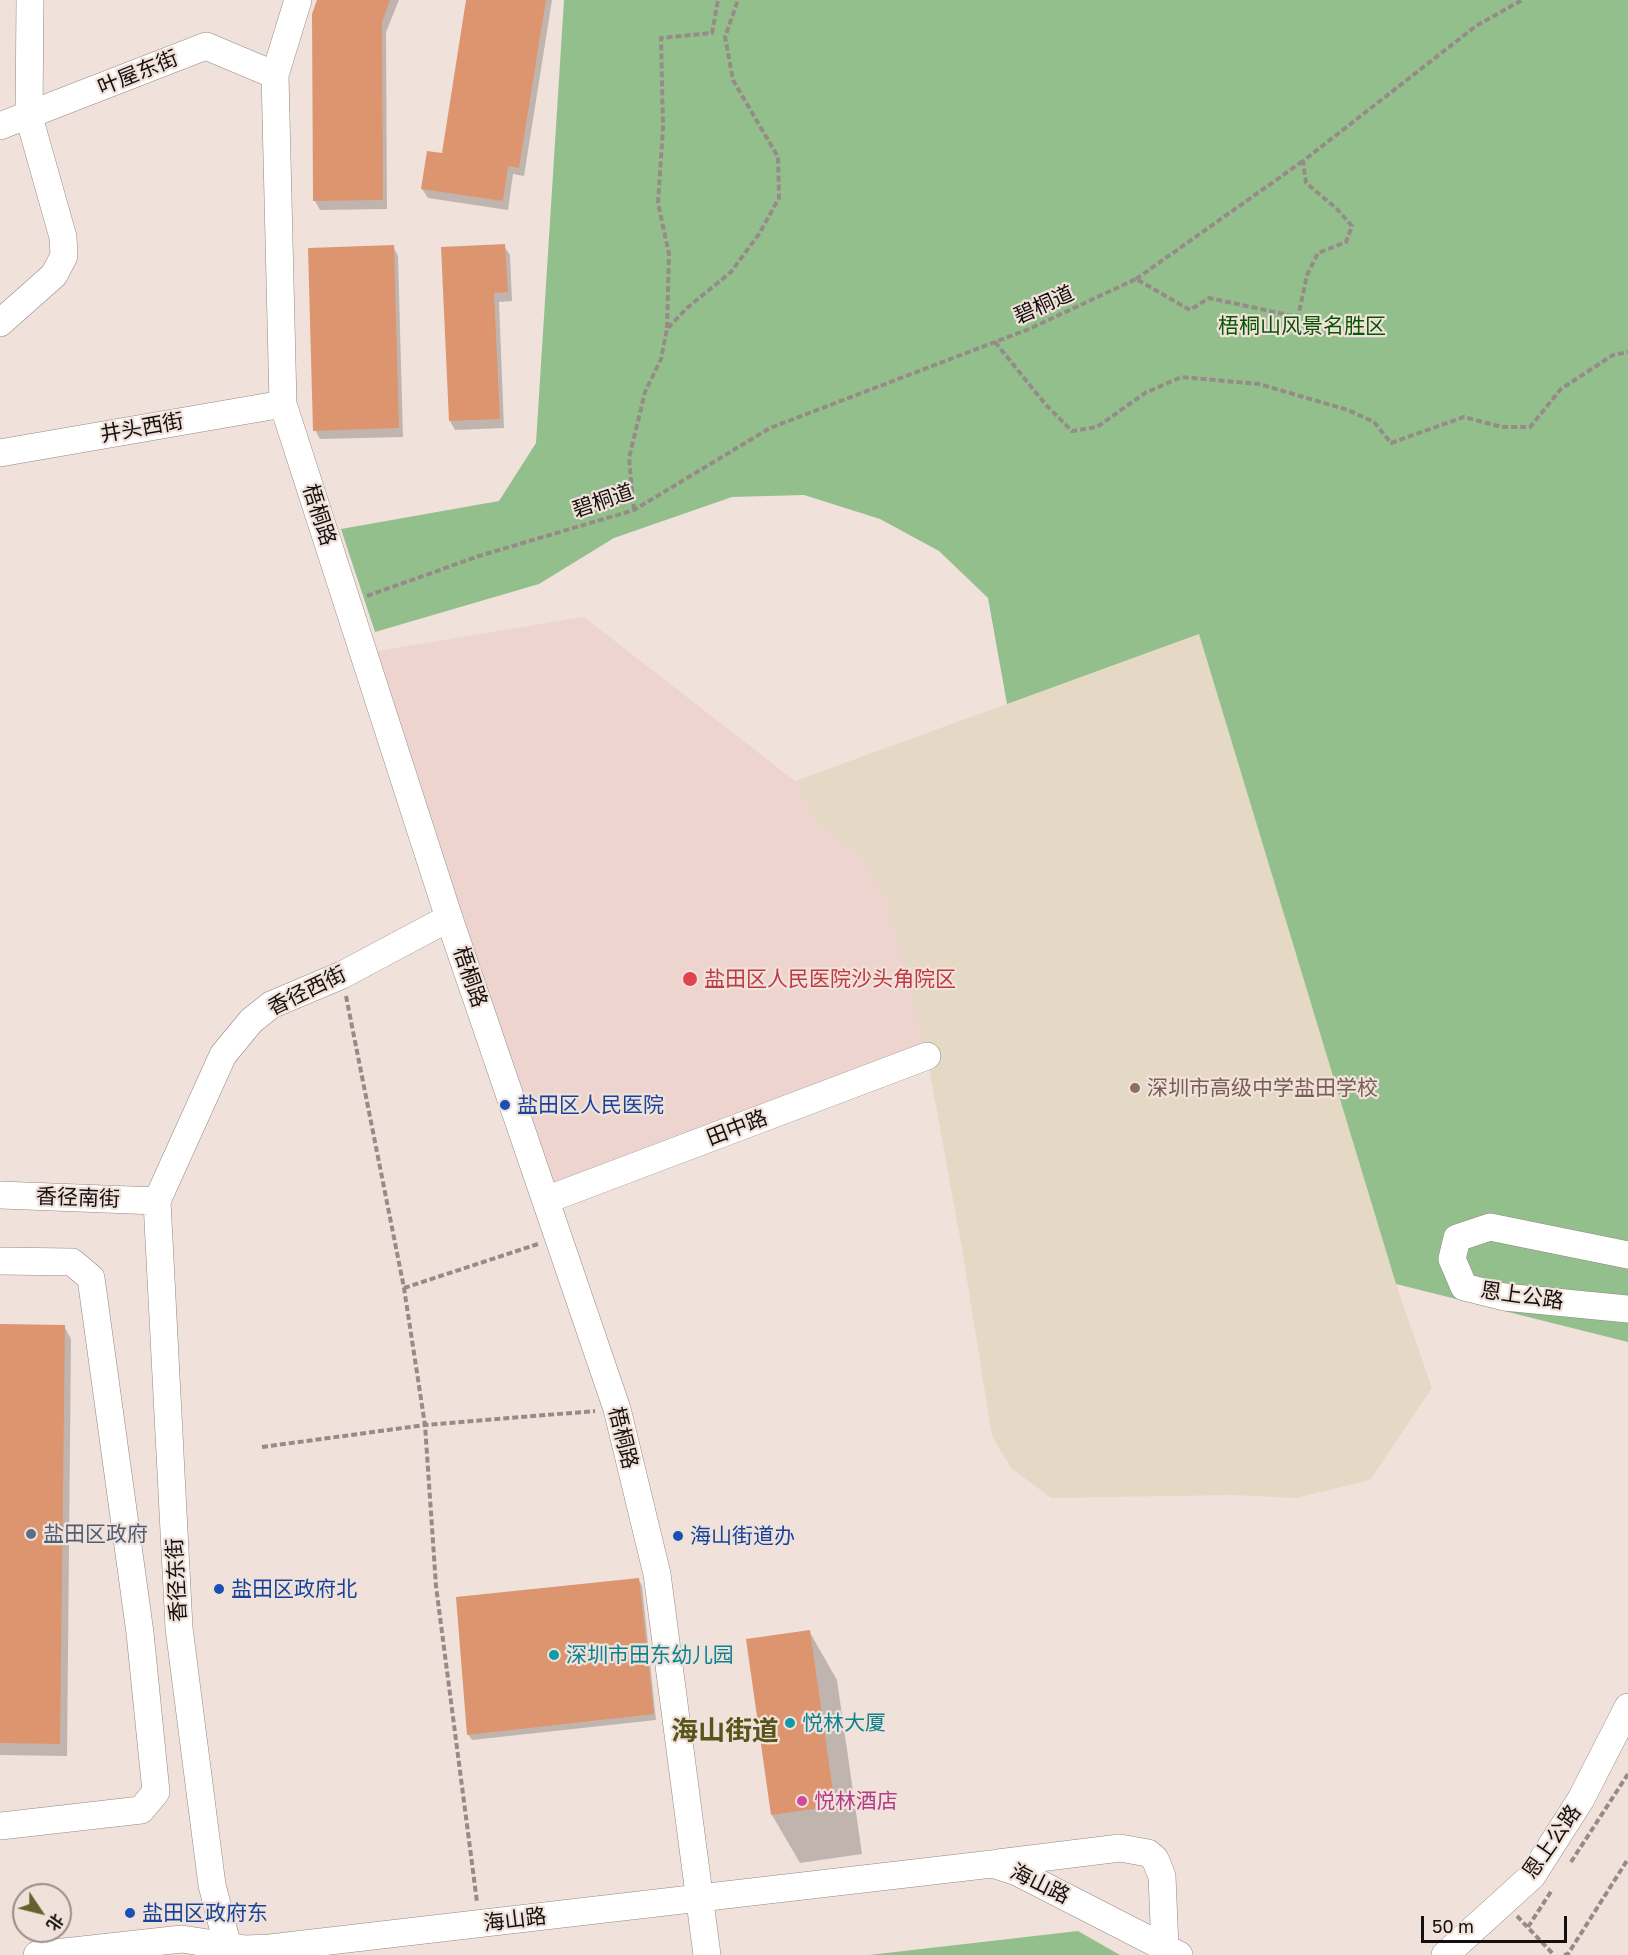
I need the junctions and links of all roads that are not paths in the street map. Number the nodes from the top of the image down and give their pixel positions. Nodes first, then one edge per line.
1 (30, 0) edge
2 (298, 0) edge
3 (275, 75) junction
4 (29, 117) junction
5 (0, 126) edge
6 (0, 323) edge
7 (283, 404) junction
8 (0, 453) edge
9 (450, 918) junction
10 (927, 1056) dead end
11 (0, 1195) edge
12 (546, 1200) junction
13 (157, 1201) junction
14 (1628, 1255) edge
15 (0, 1261) edge
16 (1628, 1309) edge
17 (179, 1628) junction
18 (140, 1633) junction
19 (1628, 1707) edge
20 (0, 1826) edge
21 (992, 1864) junction
22 (1078, 1902) junction
23 (700, 1907) junction
24 (238, 1951) edge
25 (1172, 1951) edge
26 (38, 1955) edge
27 (352, 1955) edge
28 (707, 1955) edge
29 (1445, 1955) edge

1 - 4 street
2 - 3 street, 梧桐路
3 - 4 street, 叶屋东街
3 - 7 street, 梧桐路
4 - 5 street, 叶屋东街
4 - 6 street
7 - 8 street, 井头西街
7 - 9 street, 梧桐路
9 - 12 street, 梧桐路
9 - 13 street, 香径西街
10 - 12 street, 田中路
11 - 13 street, 香径南街
12 - 23 street, 梧桐路
13 - 17 street, 香径东街
14 - 16 street, 恩上公路
15 - 18 street
17 - 18 street
17 - 24 street, 香径东街
18 - 20 street
19 - 29 street, 恩上公路
21 - 22 street, 海山路
21 - 23 street, 海山路
21 - 25 street, 海山路
22 - 23 street, 海山路
22 - 25 street
23 - 24 street, 海山路
23 - 27 street, 海山路
23 - 28 street, 梧桐路
24 - 26 street, 海山路

